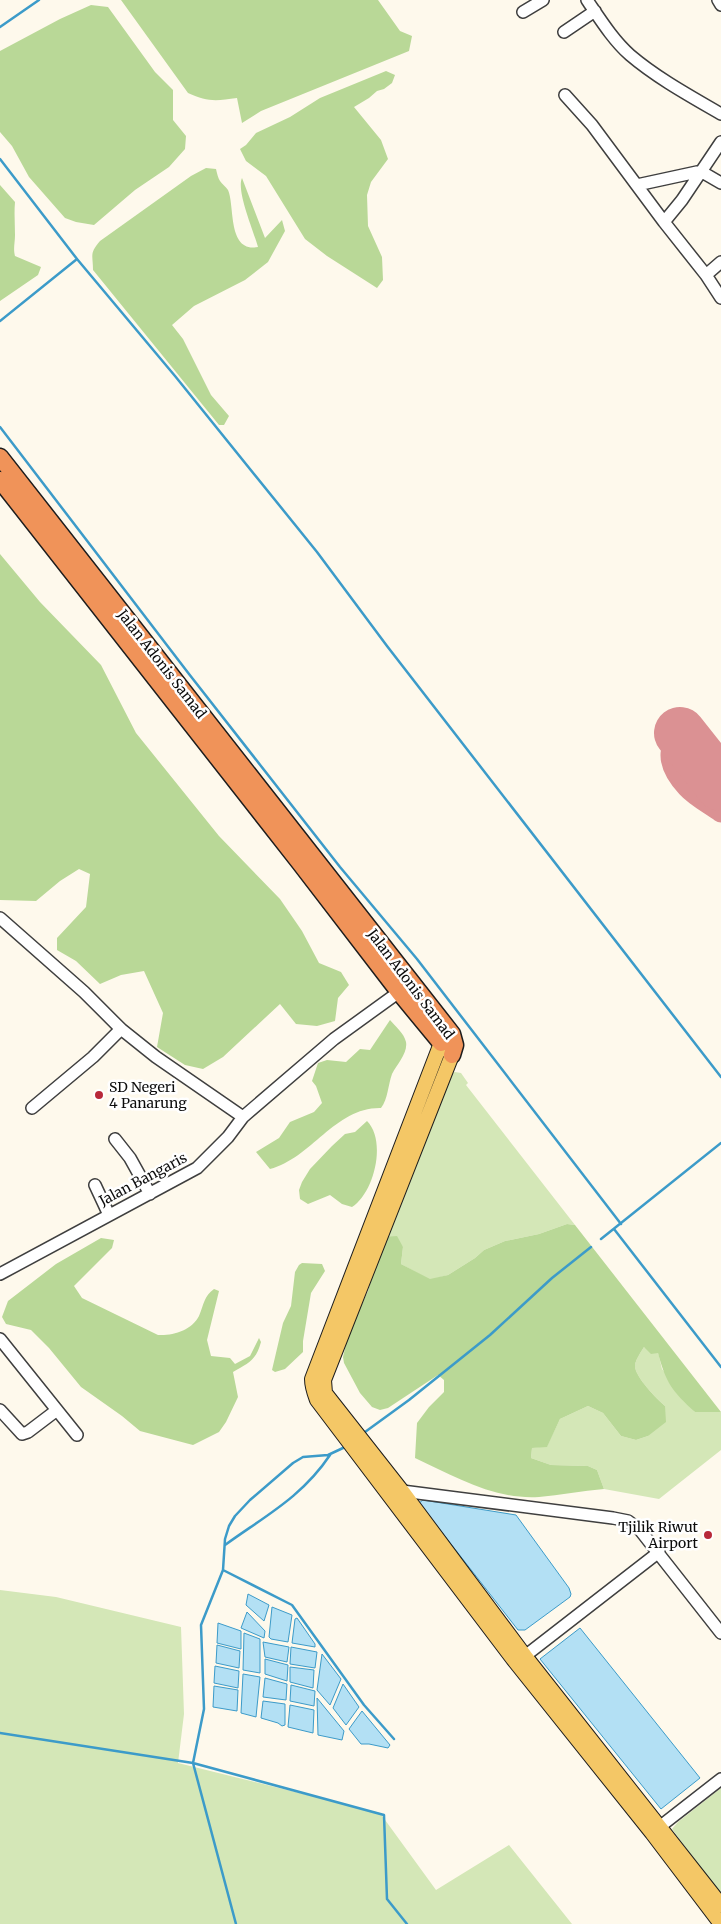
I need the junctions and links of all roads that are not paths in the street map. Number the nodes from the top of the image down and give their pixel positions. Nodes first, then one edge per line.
1 (543, 0) edge
2 (718, 0) edge
3 (590, 3) edge
4 (721, 5) edge
5 (523, 12) dead end
6 (564, 32) dead end
7 (565, 95) dead end
8 (721, 114) edge
9 (721, 142) edge
10 (702, 172) junction
11 (721, 183) edge
12 (637, 185) junction
13 (664, 222) junction
14 (721, 262) edge
15 (706, 275) junction
16 (719, 292) edge
17 (0, 457) edge
18 (0, 480) edge
19 (306, 859) junction
20 (0, 918) edge
21 (399, 992) junction
22 (121, 1029) junction
23 (441, 1043) junction
24 (452, 1055) junction
25 (32, 1108) dead end
26 (243, 1117) junction
27 (115, 1139) dead end
28 (95, 1185) dead end
29 (150, 1194) junction
30 (109, 1215) junction
31 (0, 1274) edge
32 (0, 1340) edge
33 (0, 1410) edge
34 (57, 1410) junction
35 (77, 1435) dead end
36 (353, 1437) junction
37 (397, 1495) junction
38 (659, 1552) junction
39 (721, 1633) edge
40 (525, 1656) junction
41 (721, 1779) edge
42 (656, 1830) junction
43 (721, 1905) edge
44 (721, 1924) edge

1 - 5 street
2 - 4 street
3 - 6 street
3 - 8 street
7 - 12 street
9 - 10 street
10 - 11 street
10 - 12 street
10 - 13 street
12 - 13 street
13 - 15 street
14 - 15 street
15 - 16 street
17 - 19 highway, Jalan Adonis Samad
18 - 19 highway, Jalan Adonis Samad
19 - 21 highway, Jalan Adonis Samad
19 - 24 highway, Jalan Adonis Samad
20 - 22 street
21 - 23 highway, Jalan Adonis Samad
21 - 26 street, Jalan Bangaris
22 - 25 street
22 - 26 street
23 - 24 main road, Jalan Adonis Samad
23 - 36 main road
24 - 36 main road
26 - 29 street, Jalan Bangaris
27 - 29 street
28 - 30 street
29 - 30 street, Jalan Bangaris
30 - 31 street, Jalan Bangaris
32 - 34 street
33 - 34 street
34 - 35 street
36 - 37 main road
37 - 38 street
37 - 40 main road
37 - 42 main road
38 - 39 street
38 - 40 street
40 - 42 main road
41 - 42 street
42 - 43 main road
42 - 44 main road

